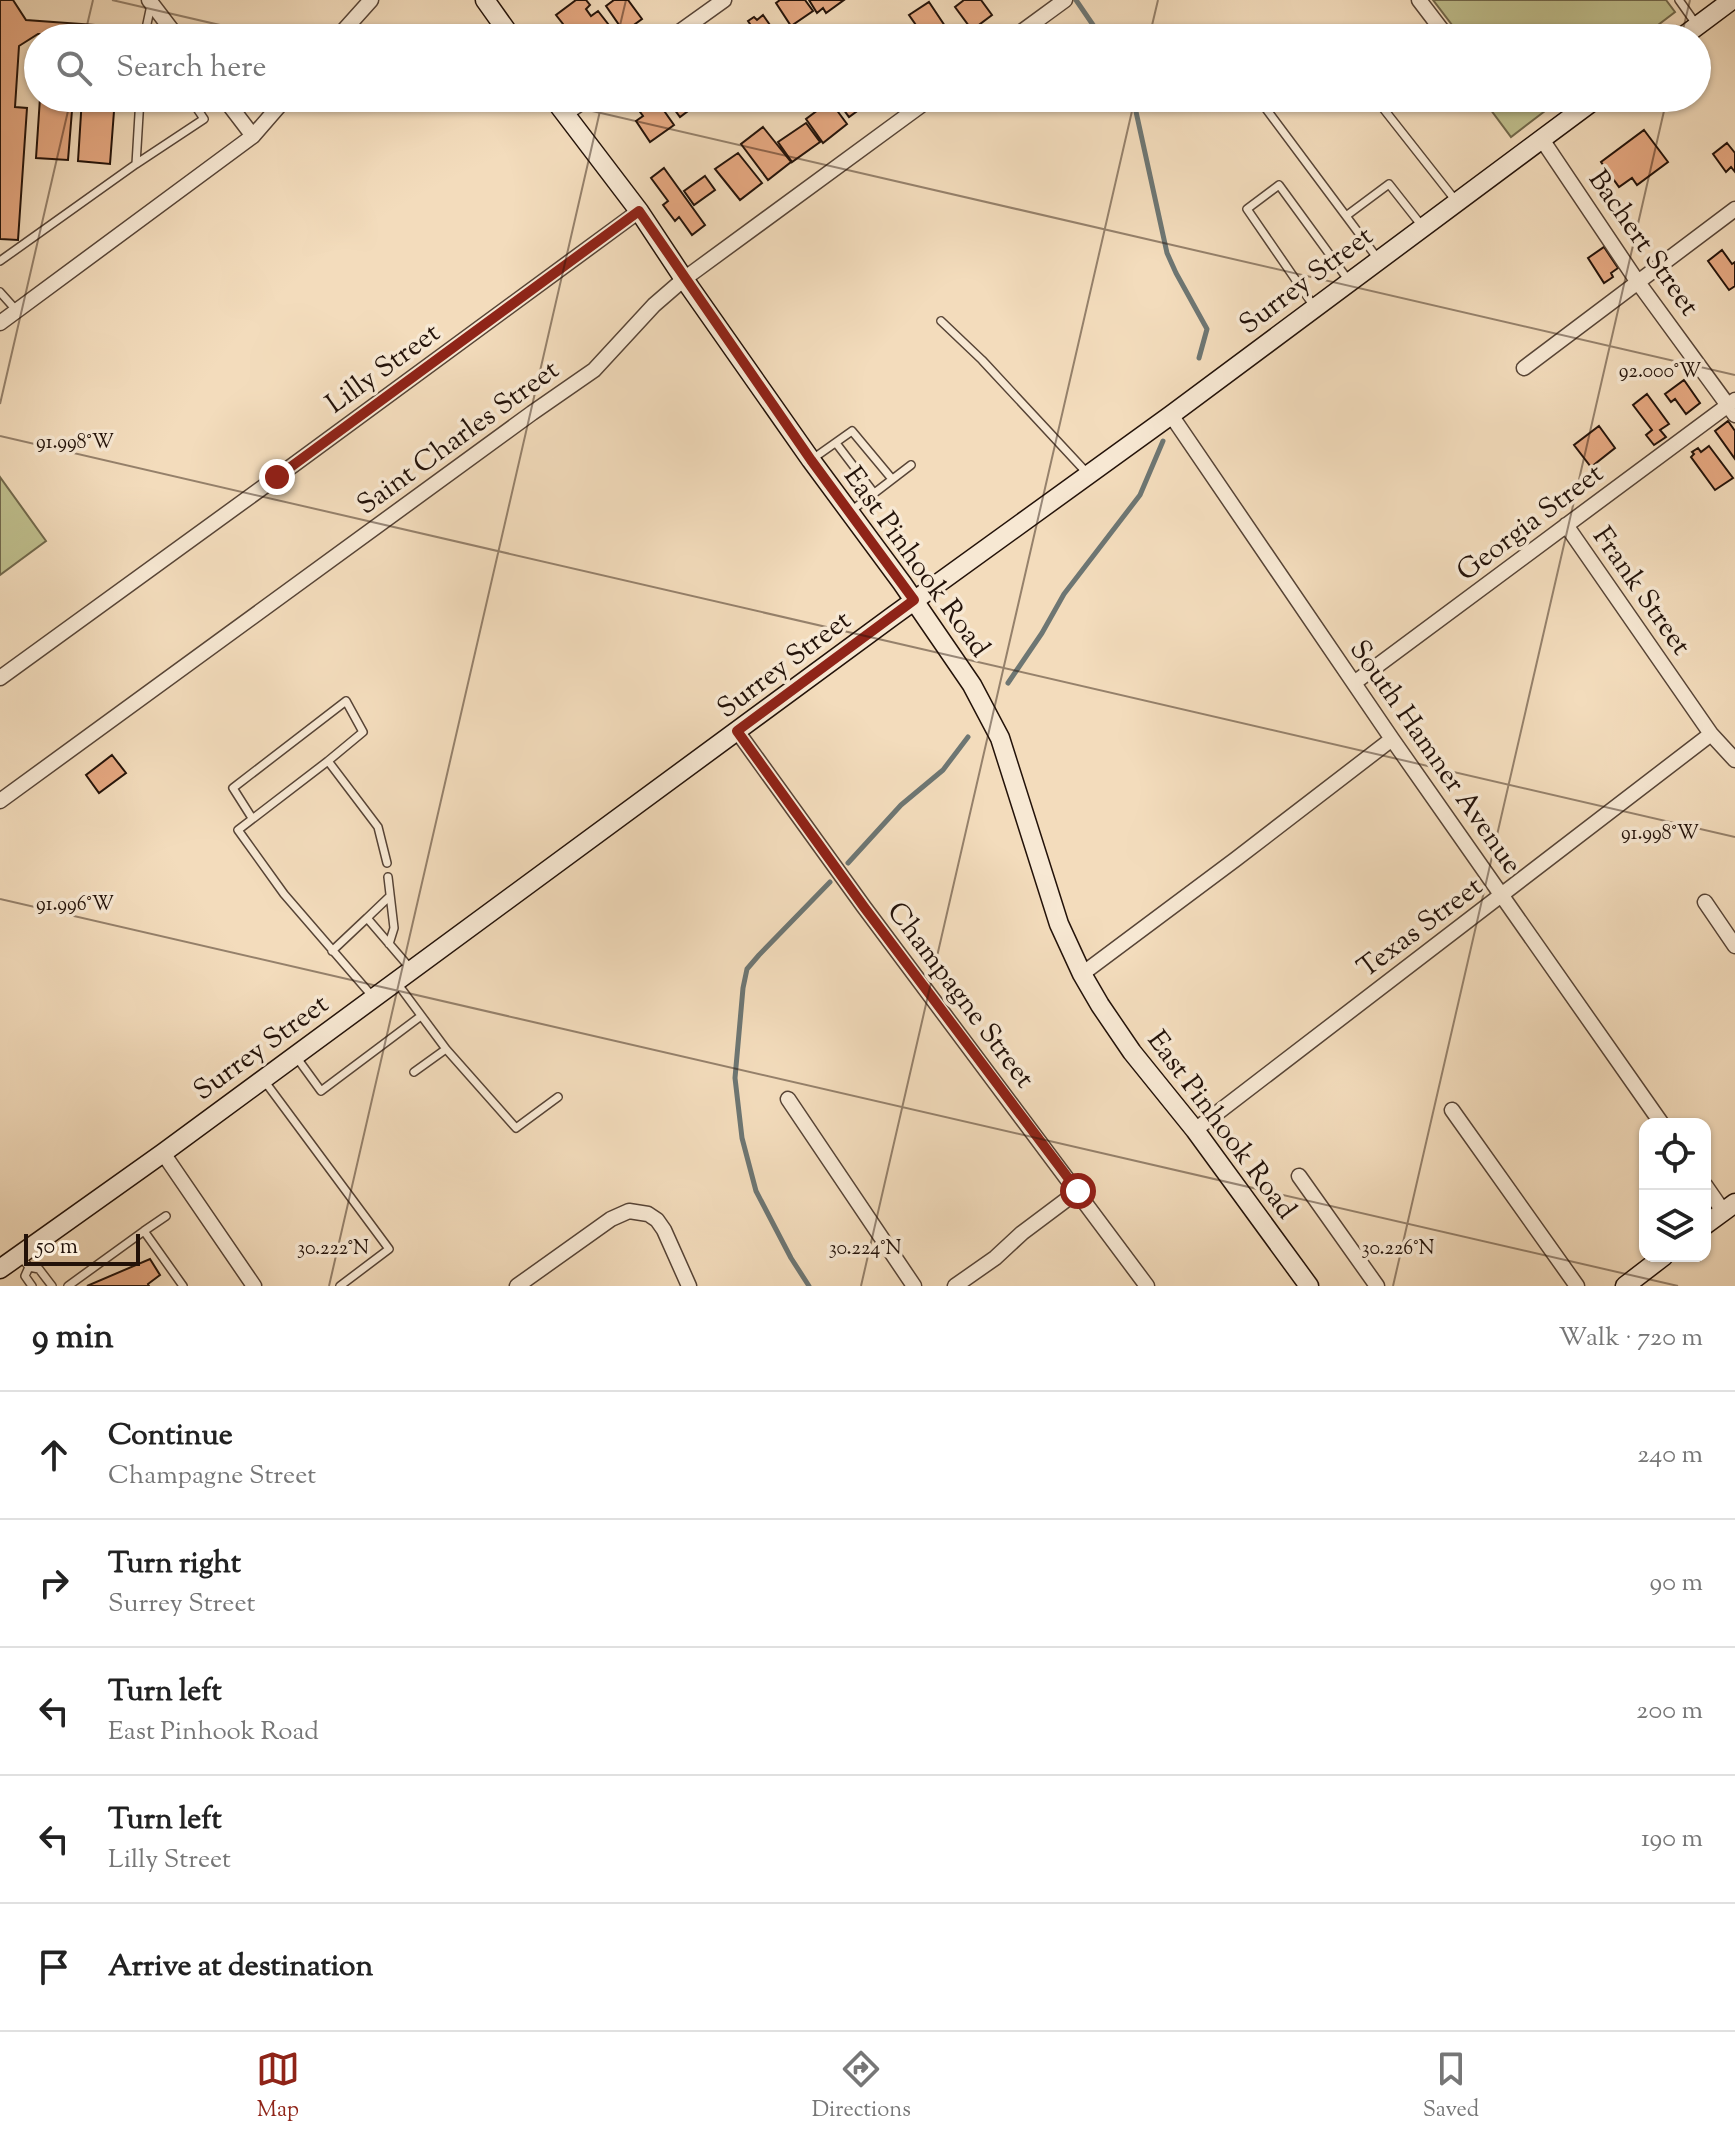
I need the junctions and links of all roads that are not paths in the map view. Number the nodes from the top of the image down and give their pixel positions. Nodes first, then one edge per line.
1 (371, 0) edge
2 (485, 0) edge
3 (724, 0) edge
4 (1065, 0) edge
5 (1419, 0) edge
6 (1679, 0) edge
7 (1732, 0) edge
8 (150, 1) edge
9 (147, 24) edge
10 (167, 24) edge
11 (350, 24) edge
12 (502, 24) edge
13 (691, 24) edge
14 (1032, 24) edge
15 (1437, 24) edge
16 (1697, 24) edge
17 (1701, 24) edge
18 (139, 112) edge
19 (199, 112) edge
20 (235, 112) edge
21 (274, 112) edge
22 (568, 112) edge
23 (912, 112) edge
24 (1268, 112) edge
25 (1386, 112) edge
26 (1577, 112) edge
27 (565, 114) joint
28 (253, 136) junction
29 (1541, 138) junction
30 (136, 164) junction
31 (1456, 201) junction
32 (1735, 209) edge
33 (639, 211) junction
34 (1346, 216) junction
35 (1422, 226) junction
36 (1378, 260) junction
37 (0, 261) edge
38 (684, 279) junction
39 (1349, 281) junction
40 (1637, 281) junction
41 (0, 292) edge
42 (1315, 307) junction
43 (17, 311) junction
44 (941, 321) dead end
45 (0, 323) edge
46 (1524, 368) dead end
47 (1733, 407) edge
48 (1171, 415) junction
49 (836, 443) junction
50 (811, 460) junction
51 (911, 465) dead end
52 (1088, 475) junction
53 (892, 479) junction
54 (874, 493) junction
55 (849, 512) junction
56 (1566, 525) junction
57 (914, 600) junction
58 (0, 678) edge
59 (1354, 683) junction
60 (737, 731) junction
61 (1711, 734) junction
62 (1392, 739) junction
63 (1735, 760) edge
64 (328, 761) junction
65 (0, 801) edge
66 (252, 818) junction
67 (387, 863) dead end
68 (388, 877) dead end
69 (1502, 895) junction
70 (390, 896) junction
71 (1705, 902) dead end
72 (367, 918) junction
73 (389, 944) junction
74 (1735, 946) edge
75 (332, 951) junction
76 (412, 969) junction
77 (1082, 974) junction
78 (395, 981) junction
79 (373, 997) junction
80 (421, 1016) junction
81 (446, 1049) junction
82 (294, 1055) junction
83 (414, 1072) dead end
84 (262, 1078) junction
85 (558, 1097) dead end
86 (788, 1099) dead end
87 (1452, 1110) dead end
88 (1658, 1118) edge
89 (1195, 1130) junction
90 (163, 1153) junction
91 (1299, 1176) dead end
92 (1710, 1190) edge
93 (1078, 1191) junction
94 (1729, 1207) edge
95 (166, 1216) dead end
96 (1711, 1220) edge
97 (144, 1231) junction
98 (24, 1261) junction
99 (1656, 1262) edge
100 (0, 1269) edge
101 (32, 1286) edge
102 (52, 1286) edge
103 (68, 1286) edge
104 (183, 1286) edge
105 (254, 1286) edge
106 (340, 1286) edge
107 (517, 1286) edge
108 (689, 1286) edge
109 (914, 1286) edge
110 (955, 1286) edge
111 (1147, 1286) edge
112 (1309, 1286) edge
113 (1377, 1286) edge
114 (1577, 1286) edge
115 (1625, 1286) edge

1 - 11 street
2 - 12 street
3 - 13 street
4 - 14 street
5 - 15 street
6 - 16 lane
7 - 17 street
8 - 9 lane
8 - 10 street
18 - 30 lane
19 - 30 lane
20 - 28 street
21 - 28 street
22 - 27 street
23 - 38 street, Saint Charles Street
24 - 34 lane
25 - 31 lane
26 - 29 street, Surrey Street
27 - 33 street, East Pinhook Road
28 - 43 street
29 - 31 street, Surrey Street
29 - 40 street, Bachert Street
30 - 37 lane
31 - 35 street, Surrey Street
32 - 40 street
33 - 38 street, East Pinhook Road
33 - 58 street, Lilly Street
34 - 35 lane
34 - 36 lane
35 - 36 street, Surrey Street
36 - 39 street, Surrey Street
38 - 50 street, East Pinhook Road
38 - 65 street, Saint Charles Street
39 - 42 street, Surrey Street
39 - 42 lane
40 - 46 street
40 - 47 street, Bachert Street
41 - 43 lane
42 - 48 street, Surrey Street
43 - 45 street
44 - 52 lane
47 - 56 street, Georgia Street
48 - 52 street, Surrey Street
48 - 59 street, South Hamner Avenue
49 - 50 lane
49 - 53 lane
49 - 54 lane
50 - 55 street, East Pinhook Road
51 - 53 lane
52 - 57 street, Surrey Street
53 - 54 lane
54 - 55 lane
55 - 57 street, East Pinhook Road
56 - 59 street, Georgia Street
56 - 61 street, Frank Street
57 - 60 street, Surrey Street
57 - 77 street, East Pinhook Road
59 - 62 street, South Hamner Avenue
60 - 76 street, Surrey Street
60 - 93 street, Champagne Street
61 - 63 street, Frank Street
61 - 69 street, Texas Street
62 - 69 street, South Hamner Avenue
62 - 77 street
64 - 66 lane
64 - 66 lane
64 - 67 lane
66 - 75 lane
68 - 70 lane
69 - 88 street, South Hamner Avenue
69 - 89 street, Texas Street
70 - 72 lane
70 - 73 lane
71 - 74 street
72 - 73 lane
72 - 75 lane
73 - 76 lane
75 - 79 lane
76 - 78 street, Surrey Street
77 - 89 street, East Pinhook Road
78 - 79 street, Surrey Street
78 - 80 lane
79 - 82 street, Surrey Street
80 - 81 lane
80 - 82 lane
81 - 83 lane
81 - 85 lane
82 - 84 street, Surrey Street
84 - 90 street, Surrey Street
84 - 106 lane
86 - 109 street
87 - 114 street
89 - 112 street, East Pinhook Road
90 - 98 street, Surrey Street
90 - 105 street
91 - 113 street
92 - 94 street
93 - 110 street
93 - 111 street, Champagne Street
94 - 96 street
95 - 97 lane
97 - 103 lane
97 - 104 lane
98 - 100 street, Surrey Street
98 - 101 lane
98 - 102 lane
99 - 115 street
107 - 108 street

